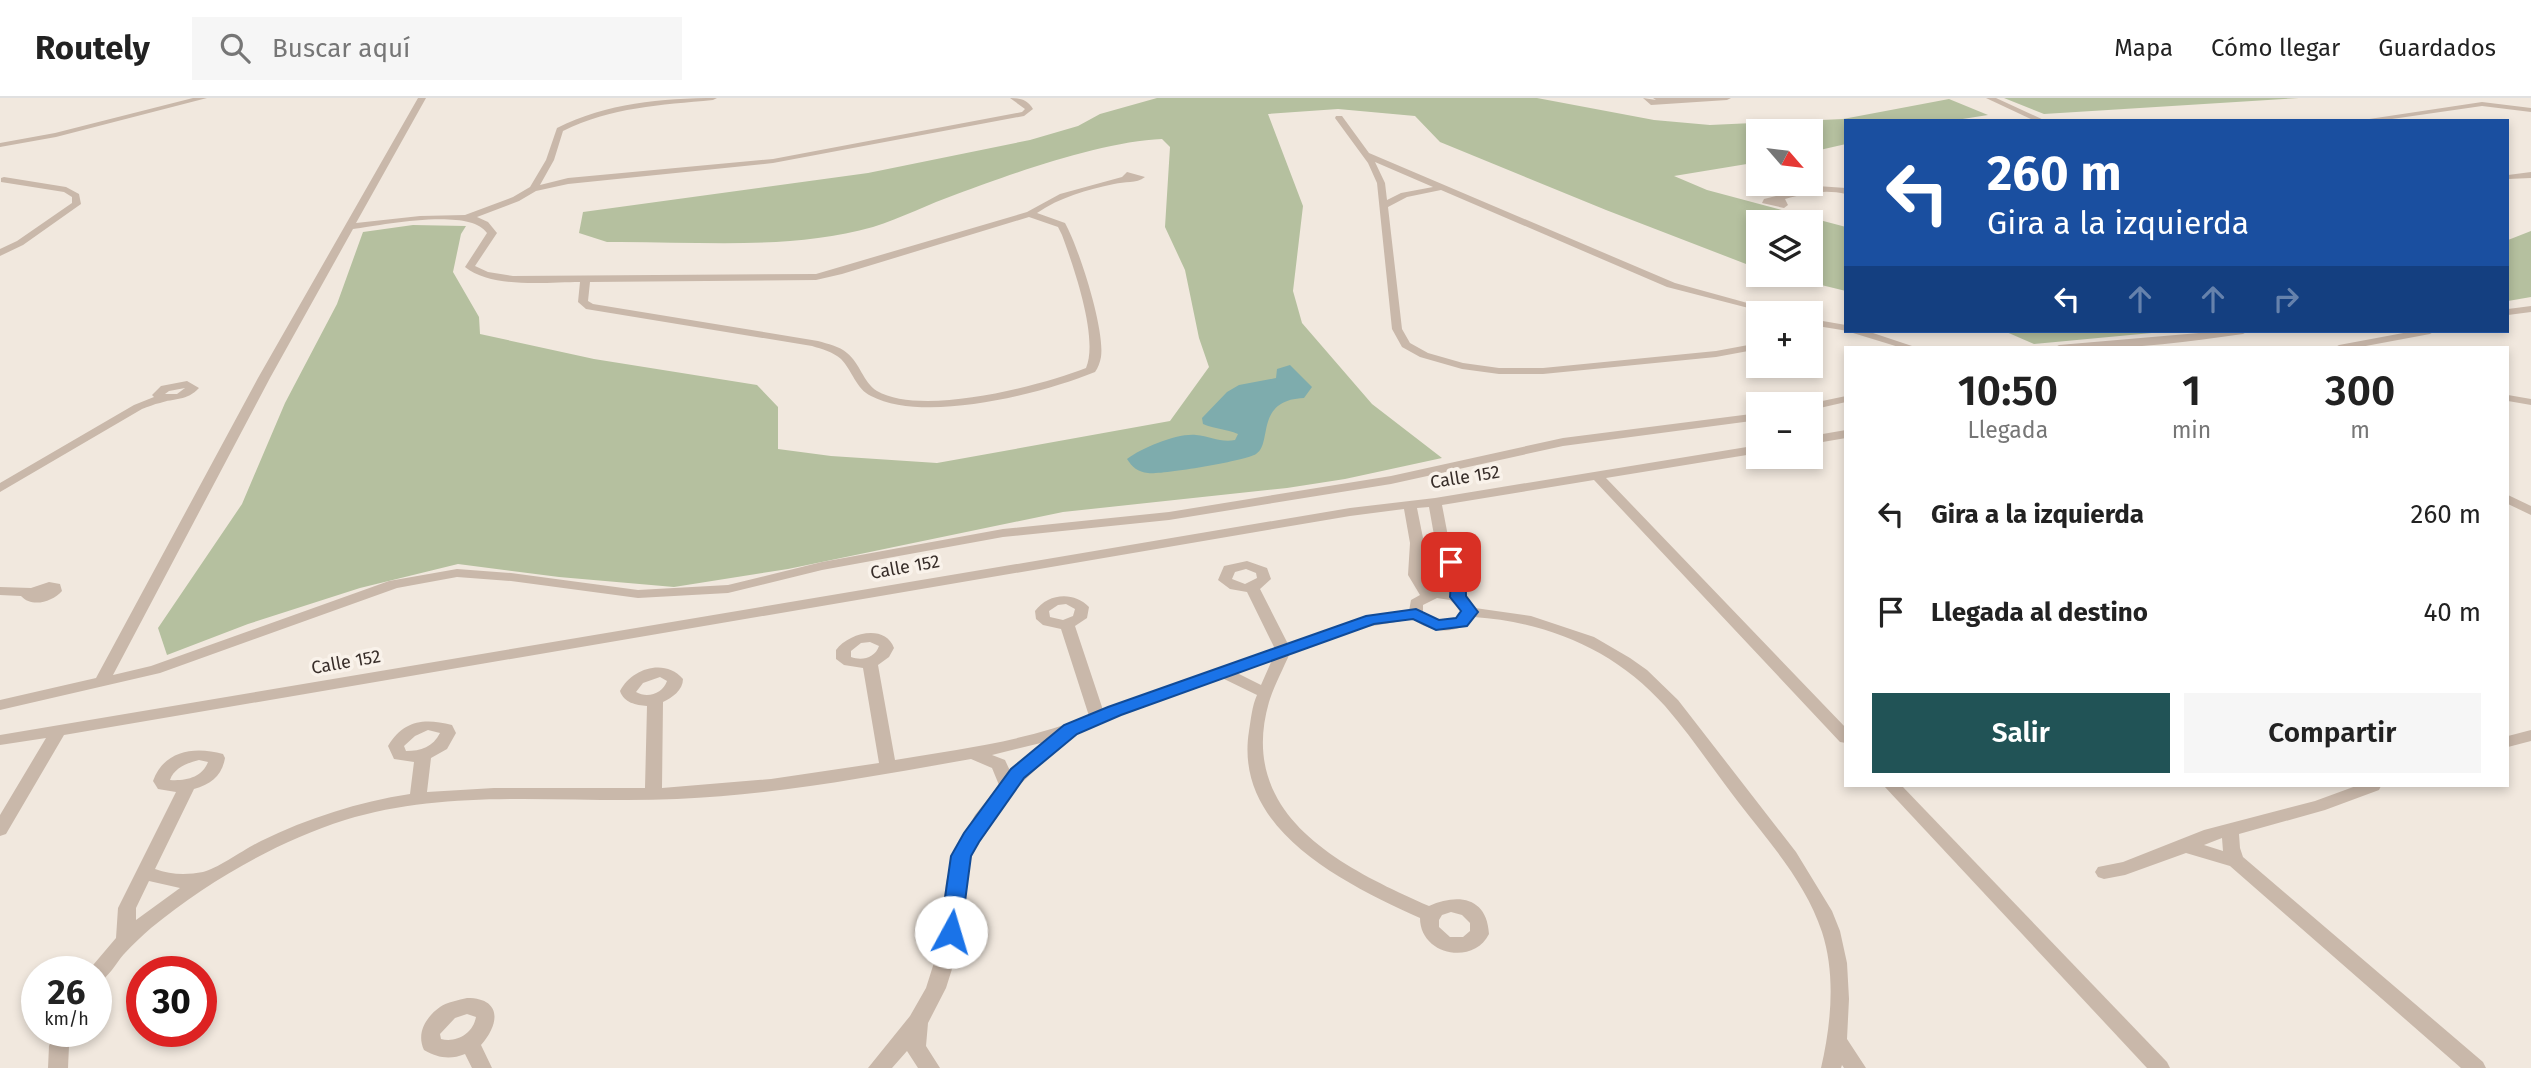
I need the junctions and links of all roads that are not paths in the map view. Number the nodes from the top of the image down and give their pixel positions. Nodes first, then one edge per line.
1 (203, 98) edge
2 (422, 98) edge
3 (713, 98) edge
4 (1014, 98) edge
5 (1648, 98) edge
6 (1727, 98) edge
7 (1990, 98) edge
8 (1660, 99) edge
9 (2531, 110) edge
10 (1339, 118) dead end
11 (2037, 119) edge
12 (2374, 119) edge
13 (0, 145) edge
14 (1366, 155) junction
15 (541, 175) junction
16 (2531, 176) edge
17 (2509, 177) edge
18 (1, 179) edge
19 (1125, 179) dead end
20 (568, 181) junction
21 (1442, 188) junction
22 (533, 189) junction
23 (1844, 189) edge
24 (1780, 198) dead end
25 (1385, 205) junction
26 (1030, 215) junction
27 (466, 218) junction
28 (349, 227) junction
29 (0, 253) edge
30 (585, 279) junction
31 (1746, 304) edge
32 (2531, 309) edge
33 (2509, 312) edge
34 (1823, 324) edge
35 (1844, 328) edge
36 (1864, 333) edge
37 (2229, 333) edge
38 (2419, 333) edge
39 (1906, 346) edge
40 (2085, 346) edge
41 (2350, 346) edge
42 (1746, 348) edge
43 (161, 398) dead end
44 (2509, 398) edge
45 (1844, 399) edge
46 (2531, 402) edge
47 (1823, 404) edge
48 (1746, 418) edge
49 (1844, 434) edge
50 (1823, 438) edge
51 (1746, 451) edge
52 (1597, 475) junction
53 (0, 488) edge
54 (2509, 500) edge
55 (1435, 502) junction
56 (1410, 505) junction
57 (2531, 511) edge
58 (1252, 588) dead end
59 (0, 591) edge
60 (32, 592) dead end
61 (1427, 595) junction
62 (1458, 597) junction
63 (1470, 612) junction
64 (1416, 614) junction
65 (1067, 624) dead end
66 (1284, 652) junction
67 (870, 663) dead end
68 (1224, 673) junction
69 (101, 683) junction
70 (1264, 692) junction
71 (655, 699) dead end
72 (0, 705) edge
73 (1097, 717) junction
74 (1070, 729) junction
75 (59, 730) junction
76 (2531, 735) edge
77 (1844, 736) edge
78 (0, 740) edge
79 (2509, 743) edge
80 (971, 752) junction
81 (423, 755) dead end
82 (888, 767) junction
83 (188, 785) dead end
84 (1008, 786) junction
85 (1893, 787) edge
86 (2370, 787) edge
87 (653, 794) junction
88 (418, 799) junction
89 (0, 830) edge
90 (2230, 830) junction
91 (2186, 846) junction
92 (2236, 861) junction
93 (145, 872) junction
94 (2104, 872) dead end
95 (211, 877) junction
96 (1431, 915) dead end
97 (125, 943) junction
98 (112, 957) edge
99 (918, 1023) junction
100 (1836, 1041) junction
101 (470, 1042) dead end
102 (60, 1047) edge
103 (58, 1068) edge
104 (482, 1068) edge
105 (878, 1068) edge
106 (930, 1068) edge
107 (1831, 1068) edge
108 (1856, 1068) edge
109 (2160, 1068) edge
110 (2476, 1068) edge

1 - 13 street
2 - 28 street
3 - 15 street
4 - 20 street
5 - 8 street
6 - 8 street
7 - 11 street
9 - 12 street
10 - 14 street
14 - 21 street
14 - 25 street
15 - 20 street
15 - 22 street
16 - 17 street
18 - 29 street
19 - 26 street
20 - 22 street
21 - 25 street
21 - 31 street
22 - 27 street
23 - 24 street
25 - 42 street
26 - 30 street
26 - 30 street
27 - 28 street
27 - 30 street
28 - 69 street
32 - 33 street
34 - 35 street
36 - 39 street
37 - 40 street
38 - 41 street
43 - 53 street
44 - 46 street
45 - 47 street
48 - 69 street
49 - 50 street
51 - 52 street, Calle 152
52 - 55 street, Calle 152
52 - 77 street
54 - 57 street
55 - 56 street, Calle 152
55 - 62 street
56 - 61 street
56 - 75 street, Calle 152
58 - 66 street
59 - 60 street
61 - 62 street
61 - 64 street
62 - 63 street
63 - 64 street
63 - 100 street
64 - 66 street
65 - 73 street
66 - 68 street
66 - 70 street
67 - 82 street
68 - 70 street
68 - 73 street
69 - 72 street
70 - 96 street
71 - 87 street
73 - 74 street
74 - 80 street
74 - 84 street
75 - 78 street, Calle 152
75 - 89 street
76 - 79 street
80 - 82 street
80 - 84 street
81 - 88 street
82 - 87 street
83 - 93 street
84 - 99 street
85 - 109 street
86 - 90 street
87 - 88 street
88 - 95 street
90 - 91 street
90 - 92 street
91 - 92 street
91 - 94 street
92 - 110 street
93 - 95 street
93 - 97 street
95 - 97 street
97 - 98 street
99 - 105 street
99 - 106 street
100 - 107 street
100 - 108 street
101 - 104 street
102 - 103 street

